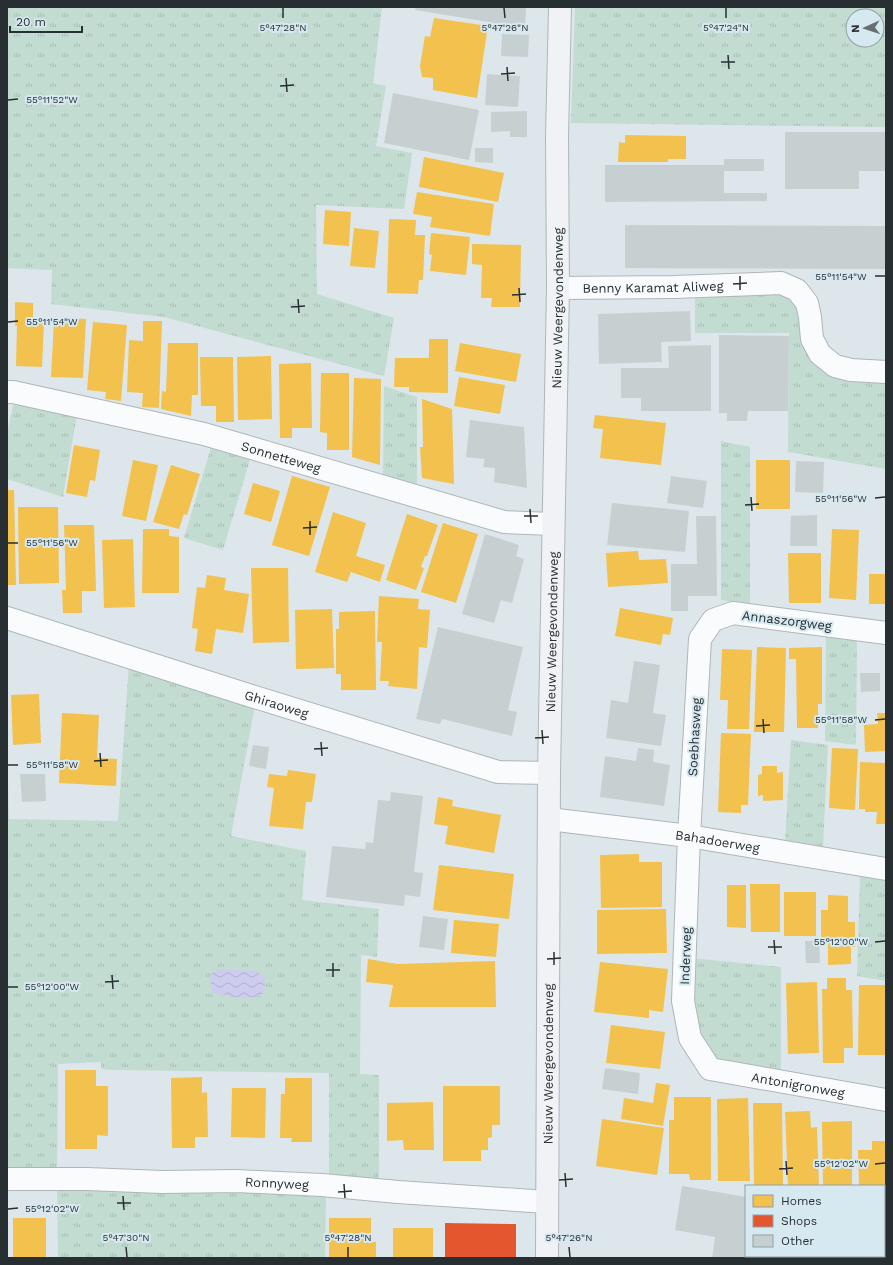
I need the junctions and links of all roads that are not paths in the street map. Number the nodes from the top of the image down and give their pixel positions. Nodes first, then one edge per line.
1 (560, 7) edge
2 (558, 288) junction
3 (886, 372) edge
4 (7, 392) edge
5 (553, 524) junction
6 (7, 618) edge
7 (886, 633) edge
8 (700, 639) joint
9 (549, 773) junction
10 (549, 819) junction
11 (689, 836) junction
12 (886, 869) edge
13 (710, 1069) joint
14 (886, 1100) edge
15 (7, 1179) edge
16 (547, 1202) junction
17 (547, 1258) edge

1 - 2 street, Nieuw Weergevondenweg
2 - 3 street, Benny Karamat Aliweg
2 - 5 street, Nieuw Weergevondenweg
4 - 5 street, Sonnetteweg
5 - 9 street, Nieuw Weergevondenweg
6 - 9 street, Ghiraoweg
7 - 8 street, Annaszorgweg
8 - 11 street, Soebhasweg
9 - 10 street, Nieuw Weergevondenweg
10 - 11 street, Bahadoerweg
10 - 16 street, Nieuw Weergevondenweg
11 - 12 street, Bahadoerweg
11 - 13 street, Inderweg
13 - 14 street, Antonigronweg
15 - 16 street, Ronnyweg
16 - 17 street, Nieuw Weergevondenweg

